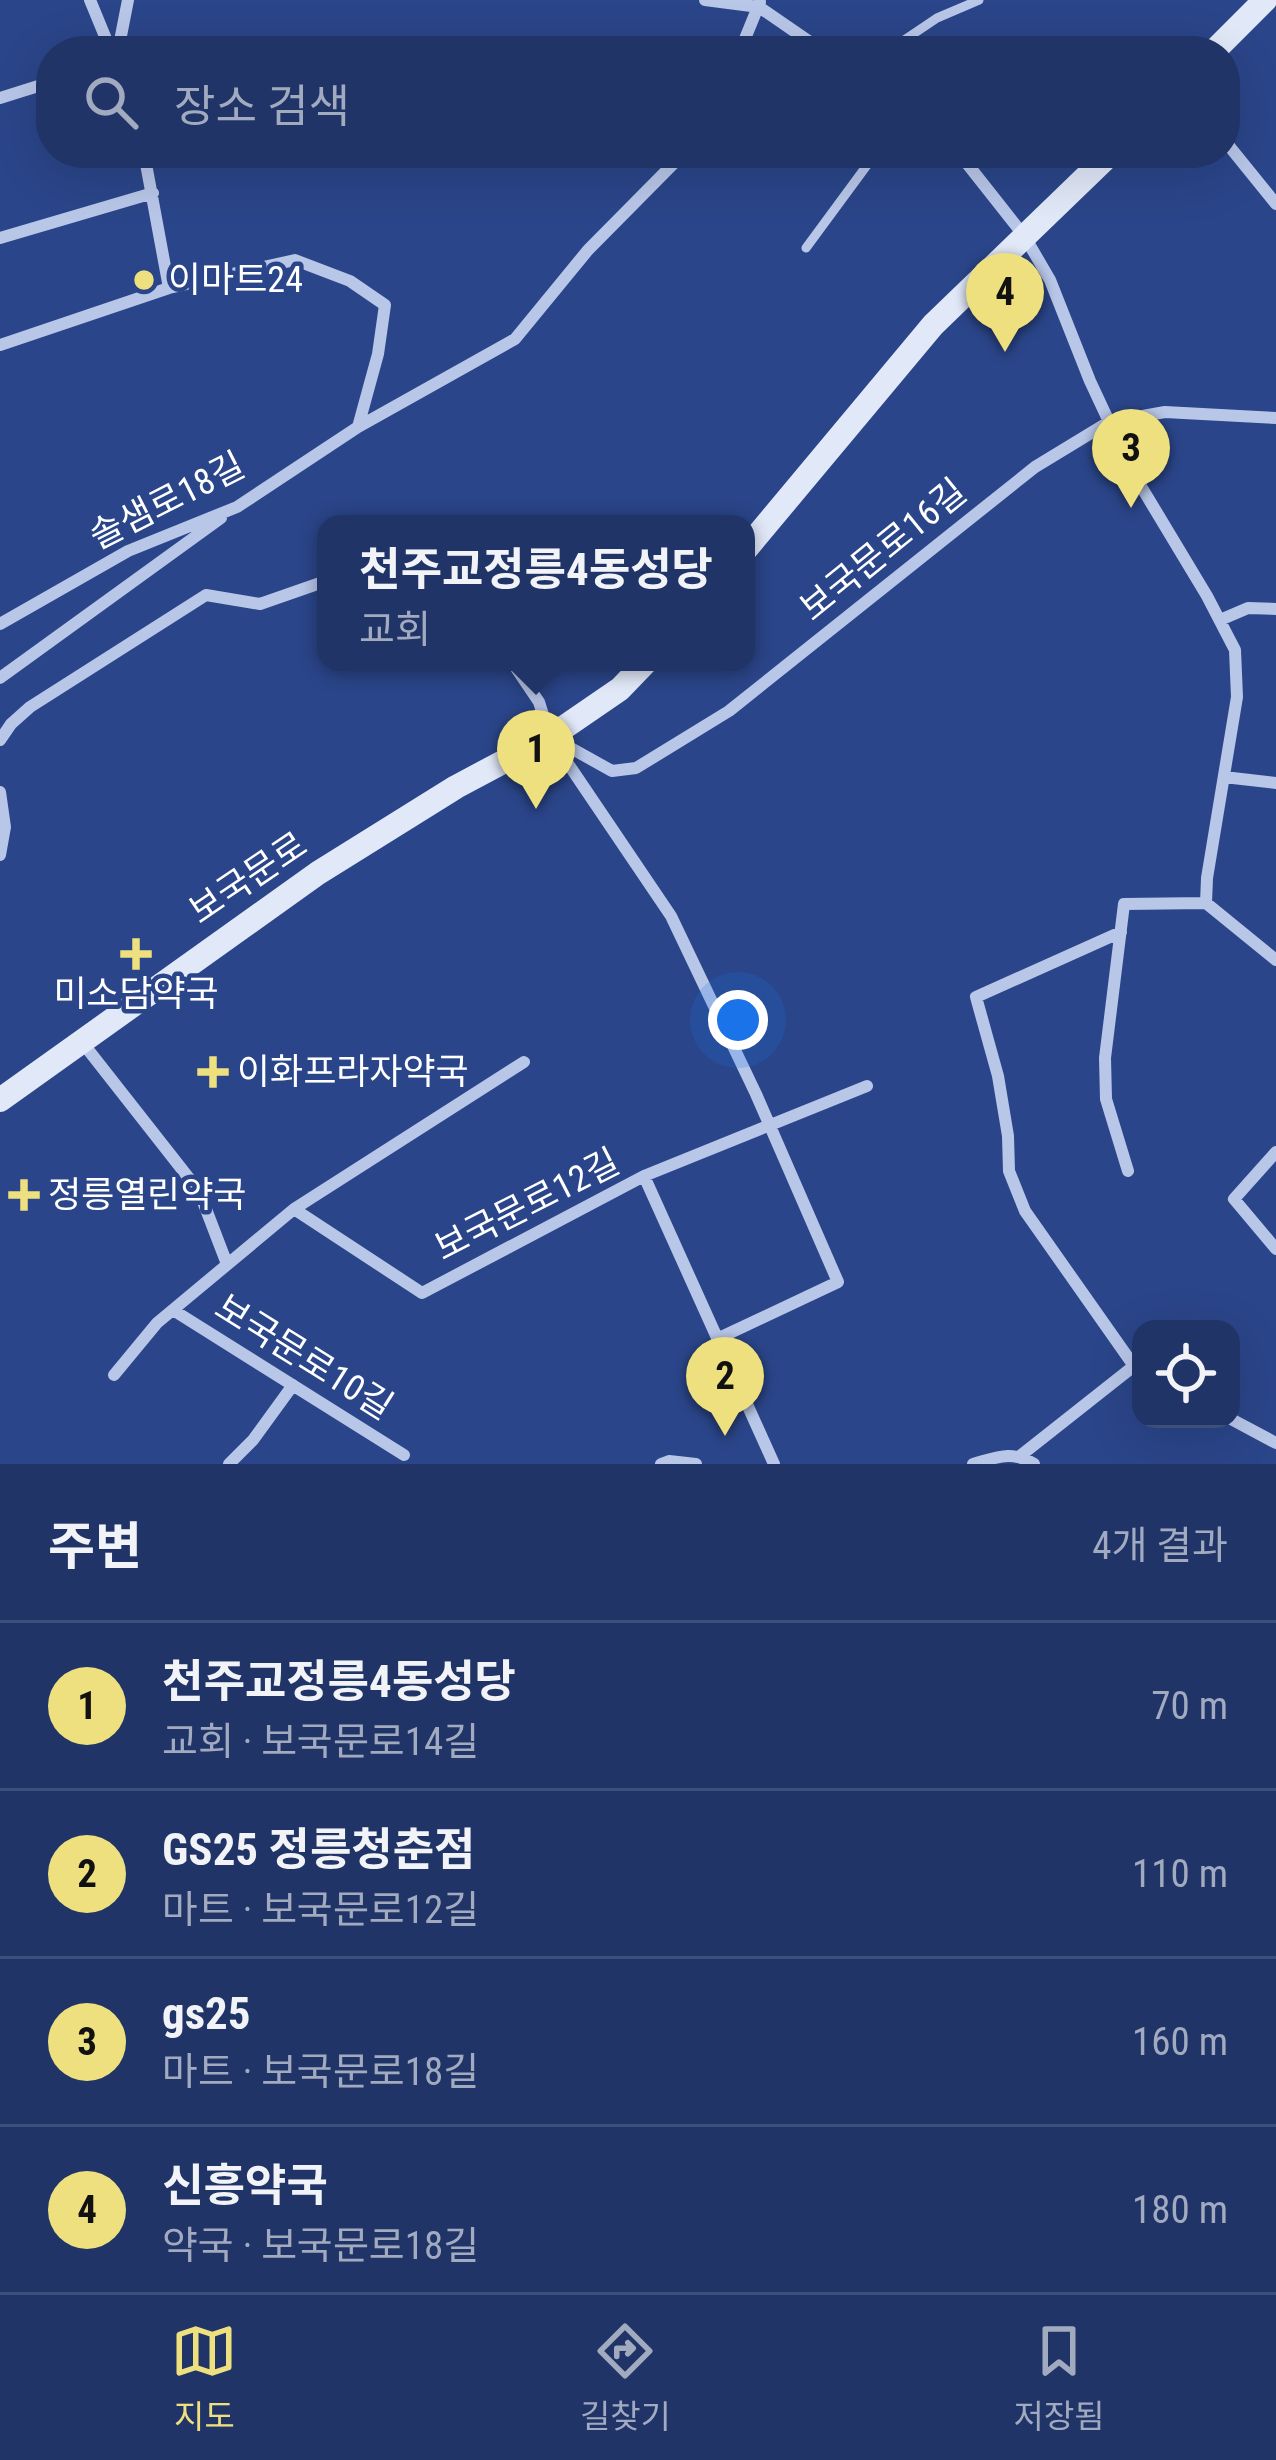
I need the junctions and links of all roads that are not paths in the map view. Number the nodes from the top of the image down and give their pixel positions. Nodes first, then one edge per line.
1 (90, 0) edge
2 (128, 0) edge
3 (705, 0) edge
4 (979, 0) edge
5 (1264, 0) edge
6 (762, 6) edge
7 (107, 36) edge
8 (118, 36) edge
9 (747, 36) edge
10 (803, 36) edge
11 (910, 36) edge
12 (1229, 36) edge
13 (36, 87) edge
14 (0, 98) edge
15 (1240, 159) edge
16 (147, 168) edge
17 (668, 168) edge
18 (865, 168) edge
19 (970, 168) edge
20 (1095, 168) edge
21 (153, 193) junction
22 (1276, 203) edge
23 (1024, 237) junction
24 (0, 238) edge
25 (806, 248) dead end
26 (169, 288) junction
27 (0, 345) edge
28 (1276, 418) edge
29 (1109, 422) junction
30 (358, 428) junction
31 (237, 507) junction
32 (755, 538) edge
33 (317, 584) edge
34 (1276, 610) edge
35 (1220, 620) junction
36 (0, 623) edge
37 (518, 671) edge
38 (637, 671) edge
39 (0, 678) edge
40 (550, 736) junction
41 (0, 740) edge
42 (1224, 777) junction
43 (1276, 783) edge
44 (0, 792) edge
45 (0, 855) edge
46 (1205, 903) junction
47 (1120, 932) junction
48 (1276, 960) edge
49 (81, 1041) junction
50 (524, 1062) dead end
51 (868, 1086) dead end
52 (0, 1100) edge
53 (770, 1126) junction
54 (1276, 1152) edge
55 (1128, 1171) dead end
56 (644, 1176) junction
57 (294, 1209) junction
58 (1276, 1249) edge
59 (227, 1264) junction
60 (173, 1310) junction
61 (717, 1340) junction
62 (1132, 1361) edge
63 (1132, 1372) edge
64 (114, 1375) dead end
65 (293, 1385) junction
66 (1240, 1424) edge
67 (1276, 1443) edge
68 (404, 1455) dead end
69 (1020, 1456) junction
70 (229, 1464) edge
71 (661, 1464) edge
72 (695, 1464) edge
73 (774, 1464) edge
74 (973, 1464) edge
75 (1034, 1464) edge

1 - 7 street
2 - 8 street
3 - 6 street
4 - 11 lane
5 - 12 main road
6 - 9 street
6 - 10 street
13 - 14 street
15 - 22 street
16 - 21 street
17 - 30 street, 솔샘로18길
18 - 25 lane
19 - 23 street
20 - 23 main road
21 - 24 street
21 - 26 street
23 - 29 street
23 - 32 main road
26 - 27 street
26 - 30 street
28 - 29 street, 보국문로16길
29 - 35 street
29 - 40 street, 보국문로16길
30 - 31 street, 솔샘로18길
31 - 36 street, 솔샘로18길
31 - 39 street
33 - 41 street
34 - 35 street
35 - 42 street
37 - 40 street
38 - 40 main road, 보국문로
40 - 49 main road, 보국문로
40 - 53 street
42 - 43 street
42 - 46 street
44 - 45 street
46 - 47 street
46 - 48 street
47 - 55 street
47 - 62 street
49 - 52 main road, 보국문로
49 - 59 street
50 - 57 street
51 - 53 street
53 - 56 street
53 - 61 street
54 - 58 street
56 - 57 street, 보국문로12길
56 - 61 street, 보국문로12길
57 - 59 street
59 - 60 street
60 - 64 street
60 - 65 street, 보국문로10길
61 - 73 street, 보국문로12길
63 - 69 street
65 - 68 street, 보국문로10길
65 - 70 street
66 - 67 street
69 - 74 street
69 - 75 street
71 - 72 street

